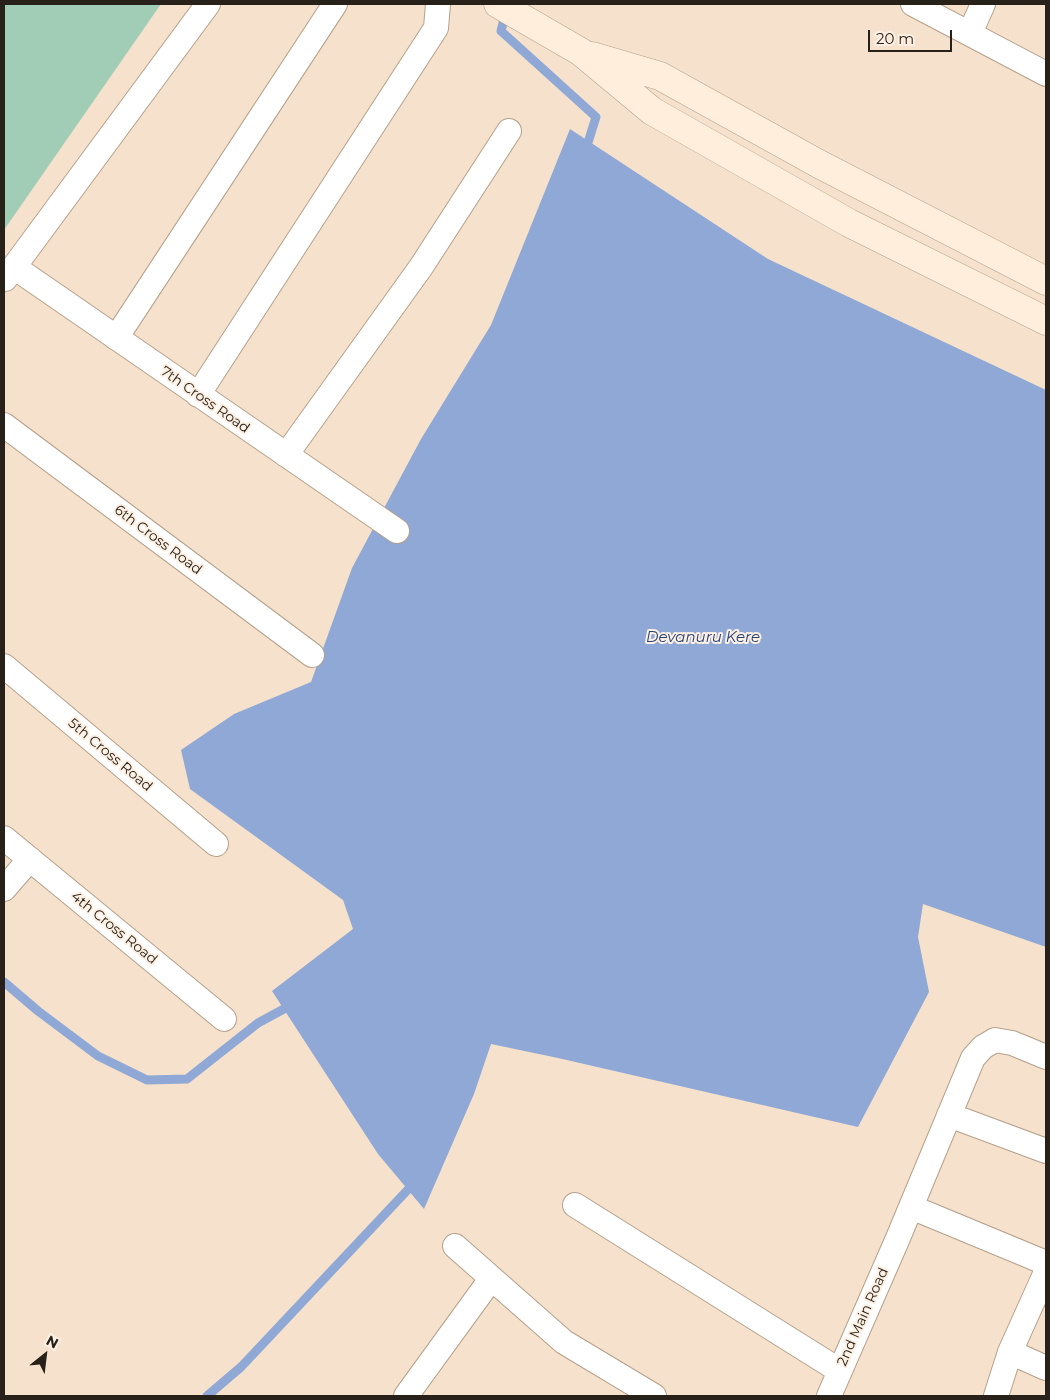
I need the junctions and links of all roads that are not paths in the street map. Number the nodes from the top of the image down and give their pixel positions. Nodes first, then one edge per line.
1 (208, 4) edge
2 (335, 4) edge
3 (438, 4) edge
4 (498, 4) edge
5 (913, 4) edge
6 (983, 4) edge
7 (970, 34) junction
8 (581, 52) junction
9 (1046, 74) edge
10 (509, 131) dead end
11 (9, 274) edge
12 (1046, 281) edge
13 (1046, 322) edge
14 (116, 338) junction
15 (198, 395) junction
16 (4, 425) edge
17 (286, 455) junction
18 (397, 532) dead end
19 (312, 655) dead end
20 (4, 666) edge
21 (4, 838) edge
22 (216, 844) dead end
23 (30, 859) junction
24 (4, 889) edge
25 (224, 1019) dead end
26 (1046, 1057) edge
27 (949, 1114) junction
28 (1046, 1151) edge
29 (575, 1205) dead end
30 (911, 1207) junction
31 (455, 1246) dead end
32 (1046, 1263) edge
33 (1046, 1272) edge
34 (492, 1279) junction
35 (1010, 1352) junction
36 (1046, 1368) edge
37 (840, 1371) junction
38 (406, 1396) edge
39 (654, 1396) edge
40 (829, 1396) edge
41 (996, 1396) edge

1 - 11 street
2 - 14 street
3 - 15 street
4 - 8 street
5 - 7 street
6 - 7 street
7 - 9 street
8 - 12 street
8 - 13 street
10 - 17 street
11 - 14 street, 7th Cross Road
14 - 15 street, 7th Cross Road
15 - 17 street, 7th Cross Road
16 - 19 street, 6th Cross Road
17 - 18 street, 7th Cross Road
20 - 22 street, 5th Cross Road
21 - 23 street, 4th Cross Road
23 - 24 street
23 - 25 street, 4th Cross Road
26 - 27 street, 2nd Main Road
27 - 28 street
27 - 30 street, 2nd Main Road
29 - 37 street
30 - 32 street
30 - 37 street, 2nd Main Road
31 - 34 street
33 - 35 street
34 - 38 street
34 - 39 street
35 - 36 street
35 - 41 street
37 - 40 street, 2nd Main Road

